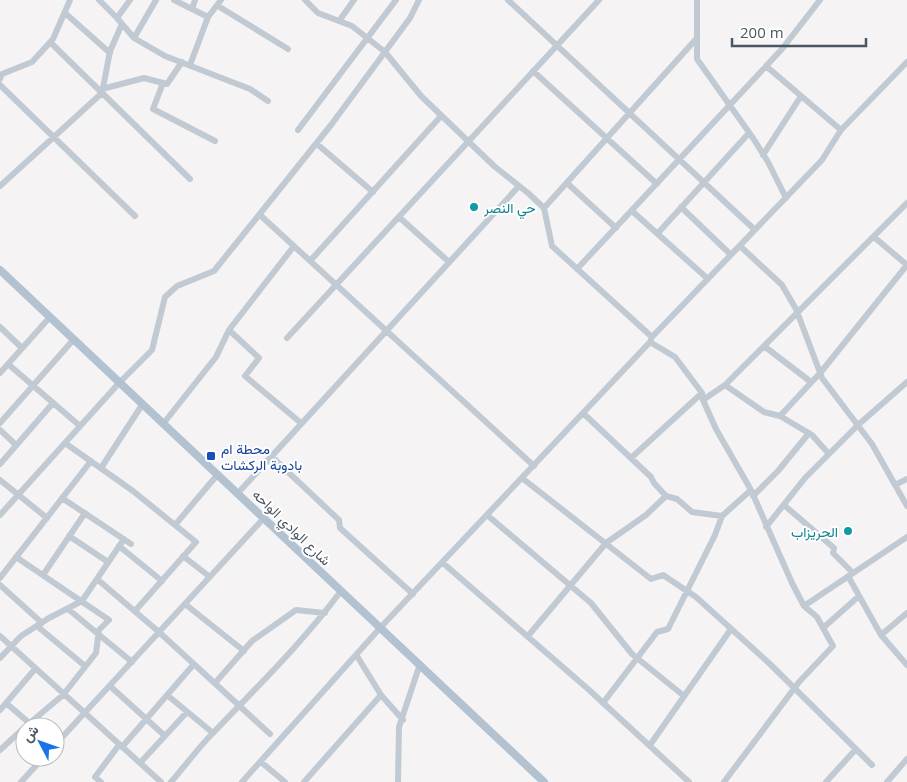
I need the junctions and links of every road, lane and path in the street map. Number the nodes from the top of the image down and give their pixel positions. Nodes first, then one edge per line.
1 (70, 0) edge
2 (100, 0) edge
3 (130, 0) edge
4 (156, 0) edge
5 (174, 0) edge
6 (196, 0) edge
7 (305, 0) edge
8 (315, 0) edge
9 (354, 0) edge
10 (396, 0) edge
11 (419, 0) edge
12 (508, 0) edge
13 (599, 0) edge
14 (698, 0) edge
15 (820, 0) edge
16 (220, 3) edge
17 (311, 6) junction
18 (192, 9) junction
19 (65, 13) junction
20 (208, 17) junction
21 (120, 21) junction
22 (339, 21) junction
23 (134, 38) junction
24 (697, 38) junction
25 (368, 39) junction
26 (50, 42) junction
27 (556, 45) junction
28 (288, 49) dead end
29 (385, 52) junction
30 (110, 53) junction
31 (182, 62) junction
32 (907, 62) edge
33 (190, 65) junction
34 (766, 66) junction
35 (533, 71) junction
36 (0, 79) edge
37 (164, 83) junction
38 (0, 85) edge
39 (102, 91) junction
40 (801, 96) junction
41 (268, 101) dead end
42 (730, 106) junction
43 (630, 113) junction
44 (441, 116) junction
45 (298, 130) dead end
46 (840, 130) junction
47 (749, 133) junction
48 (54, 137) junction
49 (607, 138) junction
50 (215, 141) dead end
51 (468, 142) junction
52 (317, 144) junction
53 (763, 155) junction
54 (680, 160) junction
55 (190, 179) dead end
56 (704, 182) junction
57 (567, 183) junction
58 (657, 184) junction
59 (0, 186) edge
60 (519, 186) junction
61 (373, 192) junction
62 (786, 198) junction
63 (907, 203) edge
64 (544, 208) junction
65 (681, 208) junction
66 (632, 211) junction
67 (260, 215) junction
68 (135, 216) dead end
69 (399, 217) junction
70 (616, 228) junction
71 (755, 230) junction
72 (658, 233) junction
73 (874, 237) junction
74 (294, 246) junction
75 (740, 246) junction
76 (731, 255) junction
77 (310, 261) junction
78 (449, 262) junction
79 (907, 265) edge
80 (577, 269) junction
81 (0, 270) edge
82 (708, 279) junction
83 (336, 285) junction
84 (797, 312) junction
85 (50, 317) junction
86 (0, 327) edge
87 (229, 330) junction
88 (386, 330) junction
89 (287, 338) dead end
90 (74, 339) junction
91 (651, 340) junction
92 (764, 346) junction
93 (22, 348) junction
94 (8, 364) junction
95 (821, 372) junction
96 (0, 373) edge
97 (119, 382) junction
98 (812, 382) junction
99 (907, 382) edge
100 (33, 385) junction
101 (725, 385) junction
102 (702, 393) junction
103 (703, 400) junction
104 (53, 403) junction
105 (142, 405) junction
106 (583, 413) junction
107 (780, 416) junction
108 (0, 423) edge
109 (301, 423) junction
110 (163, 424) junction
111 (858, 425) junction
112 (80, 426) junction
113 (0, 430) edge
114 (809, 433) junction
115 (65, 443) junction
116 (16, 445) junction
117 (830, 454) junction
118 (271, 456) junction
119 (631, 458) junction
120 (91, 461) junction
121 (0, 464) edge
122 (534, 466) junction
123 (101, 468) junction
124 (218, 474) junction
125 (522, 478) junction
126 (907, 479) edge
127 (0, 480) edge
128 (895, 485) junction
129 (238, 493) junction
130 (752, 493) junction
131 (18, 495) junction
132 (666, 496) junction
133 (62, 498) junction
134 (784, 505) junction
135 (907, 506) edge
136 (85, 513) junction
137 (0, 515) edge
138 (487, 515) junction
139 (722, 516) junction
140 (47, 518) junction
141 (264, 518) junction
142 (175, 525) junction
143 (766, 527) junction
144 (70, 536) junction
145 (907, 538) edge
146 (124, 539) junction
147 (606, 543) junction
148 (131, 544) dead end
149 (119, 546) junction
150 (183, 556) junction
151 (16, 557) junction
152 (108, 562) junction
153 (443, 563) junction
154 (43, 575) junction
155 (851, 575) junction
156 (0, 577) edge
157 (210, 577) junction
158 (97, 578) junction
159 (162, 581) junction
160 (0, 585) edge
161 (570, 585) junction
162 (341, 591) junction
163 (687, 591) junction
164 (413, 594) junction
165 (859, 596) junction
166 (82, 601) junction
167 (186, 604) junction
168 (804, 606) junction
169 (68, 609) junction
170 (135, 611) junction
171 (325, 613) junction
172 (907, 613) edge
173 (40, 624) junction
174 (380, 628) junction
175 (731, 628) junction
176 (823, 628) junction
177 (159, 632) junction
178 (98, 634) junction
179 (881, 635) junction
180 (0, 636) edge
181 (528, 636) junction
182 (11, 646) junction
183 (244, 650) junction
184 (357, 656) junction
185 (0, 658) edge
186 (637, 659) junction
187 (132, 662) junction
188 (194, 664) junction
189 (420, 664) junction
190 (907, 665) edge
191 (85, 666) junction
192 (35, 669) junction
193 (215, 683) junction
194 (110, 686) junction
195 (794, 688) junction
196 (64, 695) junction
197 (167, 695) junction
198 (381, 695) junction
199 (684, 696) junction
200 (6, 703) junction
201 (603, 703) junction
202 (240, 706) junction
203 (0, 710) edge
204 (187, 712) junction
205 (84, 714) junction
206 (20, 717) edge
207 (39, 717) edge
208 (146, 719) junction
209 (402, 720) junction
210 (212, 733) junction
211 (65, 734) edge
212 (270, 734) dead end
213 (15, 736) edge
214 (165, 736) junction
215 (0, 738) edge
216 (6, 743) junction
217 (120, 746) junction
218 (650, 746) junction
219 (0, 750) edge
220 (856, 750) junction
221 (907, 759) edge
222 (261, 762) junction
223 (140, 763) junction
224 (872, 765) dead end
225 (35, 767) edge
226 (21, 782) edge
227 (101, 782) edge
228 (162, 782) edge
229 (171, 782) edge
230 (242, 782) edge
231 (285, 782) edge
232 (304, 782) edge
233 (398, 782) edge
234 (544, 782) edge
235 (690, 782) edge
236 (724, 782) edge
237 (826, 782) edge
238 (887, 782) edge

1 - 19 street
2 - 21 street
3 - 21 street
4 - 23 street
5 - 18 street
6 - 18 street
7 - 17 street
8 - 17 street
9 - 22 street
10 - 25 street
11 - 29 street
12 - 27 street
13 - 27 street
14 - 24 street
15 - 34 street
16 - 20 street
16 - 28 street
17 - 22 street
18 - 20 street
19 - 26 street
19 - 30 street
20 - 33 street
21 - 23 street
21 - 30 street
22 - 25 street
23 - 31 street
24 - 42 street
24 - 43 street
25 - 29 street
25 - 45 street
26 - 36 street
26 - 39 street
27 - 35 street
27 - 43 street
29 - 44 street
29 - 52 street
30 - 39 street
31 - 33 street
31 - 37 street
32 - 46 street
33 - 41 street
34 - 40 street
34 - 42 street
35 - 49 street
35 - 51 street
37 - 39 street
37 - 50 street
38 - 48 street
39 - 48 street
39 - 55 street
40 - 46 street
40 - 53 street
42 - 47 street
42 - 54 street
43 - 49 street
43 - 54 street
44 - 51 street
44 - 61 street
46 - 62 street
47 - 53 street
47 - 56 street
48 - 59 street
48 - 68 street
49 - 57 street
49 - 58 street
51 - 60 street
51 - 69 street
52 - 61 street
52 - 67 street
53 - 62 street
54 - 56 street
54 - 58 street
56 - 65 street
56 - 71 street
57 - 64 street
57 - 70 street
58 - 66 street
60 - 64 street
60 - 78 street
61 - 77 street
62 - 71 street
63 - 73 street
64 - 80 street
65 - 72 street
65 - 76 street
66 - 70 street
66 - 72 street
67 - 74 street
67 - 97 street
69 - 78 street
69 - 83 street
70 - 80 street
71 - 75 street
72 - 82 street
73 - 79 street
73 - 84 street
74 - 77 street
74 - 87 street
75 - 76 street
75 - 84 street
76 - 82 street
77 - 83 street
78 - 88 street
79 - 95 street
80 - 91 street
81 - 85 main road, شارع الوادي الواحه
82 - 91 street
83 - 88 street
83 - 89 street
84 - 92 street
84 - 95 street
85 - 90 main road, شارع الوادي الواحه
85 - 93 street
86 - 93 street
87 - 109 street
87 - 110 street
88 - 109 street
88 - 122 street
90 - 97 main road, شارع الوادي الواحه
90 - 100 street
91 - 102 street
91 - 106 street
92 - 98 street
92 - 101 street
93 - 94 street
94 - 96 street
94 - 100 street
95 - 98 street
95 - 111 street
97 - 105 main road, شارع الوادي الواحه
97 - 112 street
98 - 107 street
99 - 111 street
100 - 104 street
100 - 108 street
101 - 103 street
101 - 107 street
102 - 103 street
102 - 119 street
103 - 130 street
104 - 112 street
104 - 116 street
105 - 110 main road, شارع الوادي الواحه
105 - 123 street
106 - 119 street
106 - 122 street
107 - 114 street
109 - 118 street
110 - 124 main road, شارع الوادي الواحه
111 - 117 street
111 - 128 street
112 - 115 street
113 - 116 street
114 - 117 street
114 - 130 street
115 - 120 street
115 - 131 street
116 - 121 street
117 - 134 street
118 - 129 street
118 - 164 street
119 - 132 street
120 - 123 street
120 - 133 street
122 - 125 street
123 - 142 street
124 - 129 main road, شارع الوادي الواحه
124 - 142 street
125 - 138 street
125 - 147 street
126 - 128 street
127 - 131 street
128 - 135 street
129 - 141 main road, شارع الوادي الواحه
130 - 139 street
130 - 143 street
131 - 137 street
131 - 140 street
132 - 139 street
132 - 147 street
133 - 136 street
133 - 140 street
134 - 143 street
134 - 155 street
136 - 144 street
136 - 146 street
138 - 153 street
138 - 161 street
139 - 163 street
140 - 151 street
141 - 157 street
141 - 162 main road, شارع الوادي الواحه
142 - 150 street
143 - 168 street
144 - 152 street
144 - 154 street
145 - 155 street
146 - 148 street
146 - 149 street
147 - 161 street
147 - 163 street
149 - 152 street
149 - 159 street
150 - 157 street
150 - 159 street
151 - 154 street
151 - 156 street
152 - 158 street
153 - 164 street
153 - 181 street
154 - 166 street
155 - 165 street
155 - 168 street
157 - 167 street
158 - 166 street
158 - 170 street
159 - 170 street
160 - 173 street
161 - 181 street
161 - 186 street
162 - 171 street
162 - 174 main road, شارع الوادي الواحه
163 - 175 street
163 - 186 street
164 - 174 street
165 - 176 street
165 - 179 street
166 - 169 street
166 - 178 street
167 - 177 street
167 - 183 street
168 - 176 street
169 - 173 street
169 - 178 street
170 - 177 street
171 - 183 street
171 - 202 street
172 - 179 street
173 - 182 street
173 - 191 street
174 - 184 street
174 - 189 main road, شارع الوادي الواحه
175 - 195 street
175 - 199 street
176 - 195 street
177 - 187 street
177 - 188 street
178 - 187 street
178 - 191 street
179 - 190 street
180 - 182 street
181 - 201 street
182 - 185 street
182 - 192 street
183 - 193 street
184 - 198 street
184 - 222 street
186 - 199 street
186 - 201 street
187 - 194 street
188 - 193 street
188 - 197 street
189 - 209 street
189 - 234 main road, شارع الوادي الواحه
191 - 196 street
192 - 196 street
192 - 200 street
193 - 202 street
194 - 205 street
194 - 208 street
195 - 220 street
195 - 236 street
196 - 205 street
196 - 207 street
197 - 204 street
197 - 208 street
198 - 209 street
198 - 232 street
199 - 218 street
200 - 203 street
200 - 206 street
201 - 218 street
202 - 210 street
202 - 212 street
204 - 210 street
204 - 214 street
205 - 211 street
205 - 217 street
208 - 214 street
208 - 217 street
209 - 233 street
210 - 229 street
213 - 216 street
214 - 223 street
215 - 216 street
216 - 219 street
217 - 223 street
217 - 227 street
218 - 235 street
220 - 224 street
220 - 237 street
221 - 238 street
222 - 230 street
222 - 231 street
223 - 228 street
225 - 226 street

